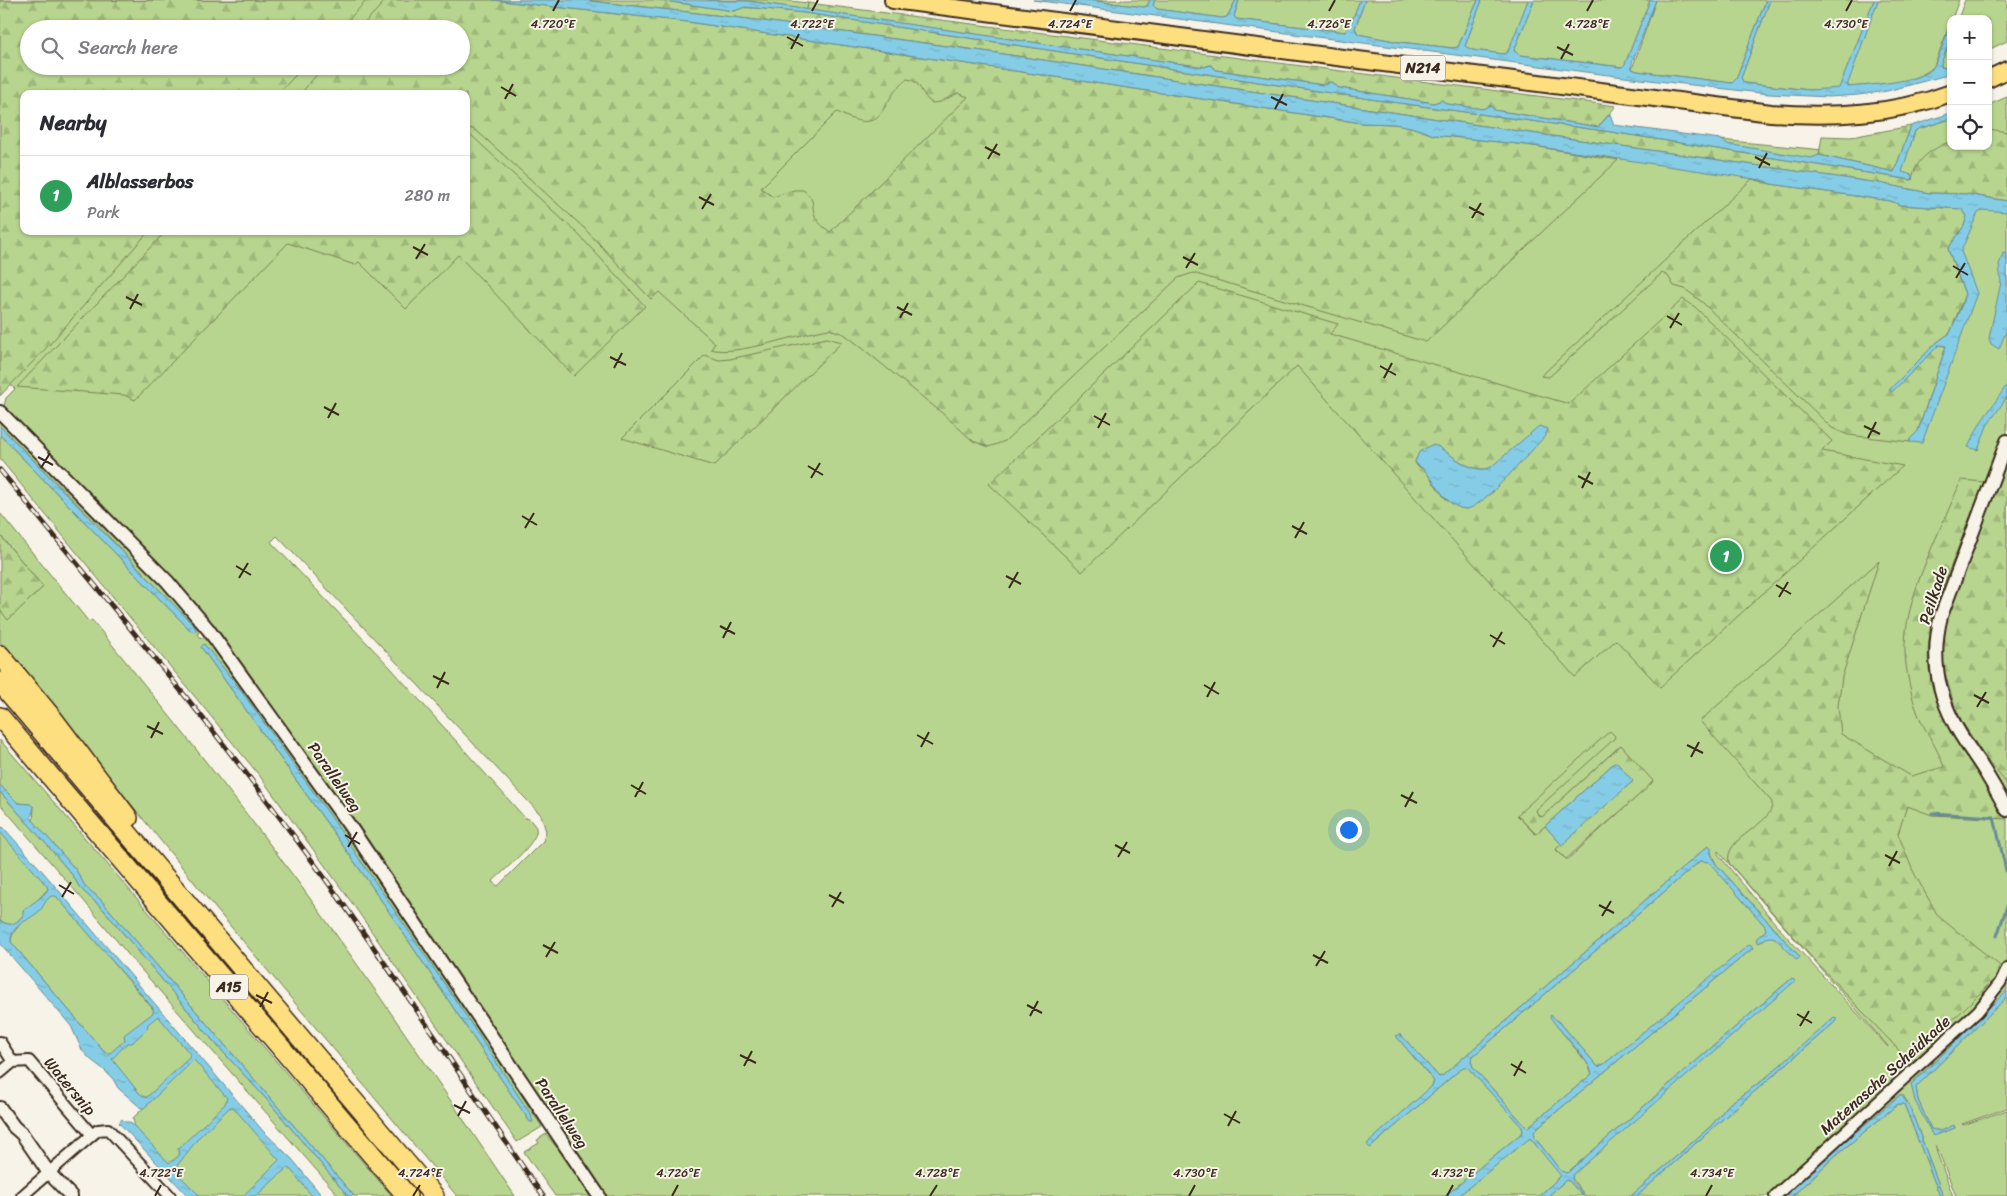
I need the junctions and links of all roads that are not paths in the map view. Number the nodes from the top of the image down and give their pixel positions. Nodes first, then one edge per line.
1 (893, 0) edge
2 (2007, 70) edge
3 (1992, 77) edge
4 (1947, 94) edge
5 (0, 412) edge
6 (2007, 440) edge
7 (0, 656) edge
8 (0, 682) edge
9 (0, 717) edge
10 (0, 729) edge
11 (53, 780) junction
12 (2007, 810) edge
13 (183, 900) junction
14 (2007, 969) edge
15 (0, 1042) edge
16 (13, 1062) junction
17 (0, 1073) edge
18 (0, 1108) edge
19 (92, 1135) junction
20 (46, 1175) junction
21 (22, 1196) edge
22 (61, 1196) edge
23 (71, 1196) edge
24 (170, 1196) edge
25 (407, 1196) edge
26 (434, 1196) edge
27 (599, 1196) edge
28 (1775, 1196) edge

1 - 4 main road, N214
2 - 3 main road
5 - 27 street, Parallelweg
6 - 12 street, Peilkade
7 - 13 highway, A15
8 - 13 highway, A15
9 - 11 highway, A15
10 - 11 highway, A15
11 - 25 highway, A15
13 - 26 highway, A15
14 - 28 street, Matenasche Scheidkade
15 - 16 street
16 - 17 street
16 - 19 street, Watersnip
18 - 20 street
19 - 20 street, Watersnip
19 - 24 street
20 - 21 street, Watersnip
20 - 22 street
20 - 23 street

